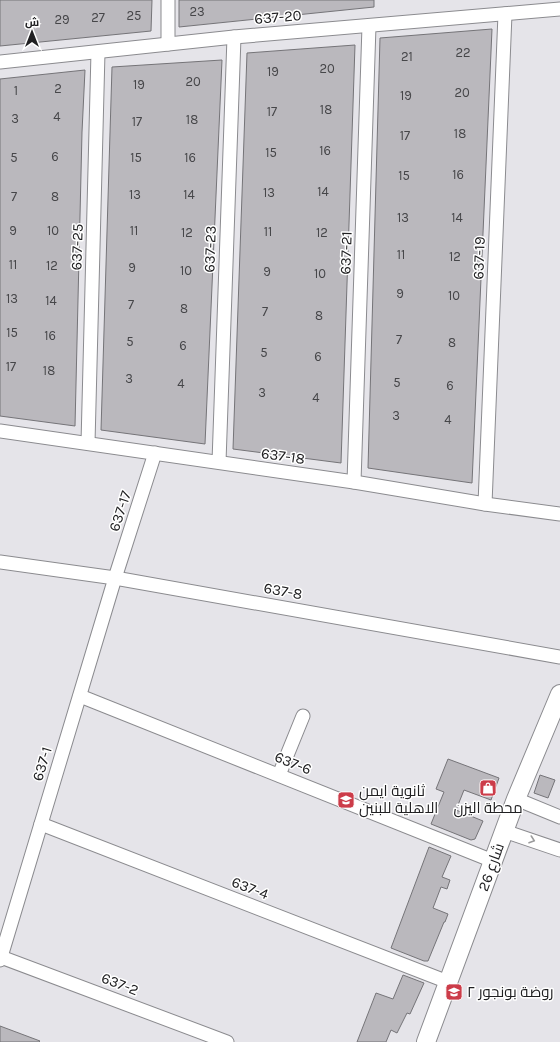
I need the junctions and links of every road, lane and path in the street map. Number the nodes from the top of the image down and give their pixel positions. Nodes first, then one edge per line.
1 (168, 0) edge
2 (560, 9) edge
3 (504, 14) junction
4 (369, 26) junction
5 (234, 37) junction
6 (168, 44) junction
7 (98, 52) junction
8 (0, 62) edge
9 (0, 431) edge
10 (88, 444) junction
11 (155, 453) junction
12 (219, 462) junction
13 (354, 482) junction
14 (485, 504) junction
15 (560, 514) edge
16 (0, 562) edge
17 (115, 578) junction
18 (560, 657) edge
19 (560, 694) edge
20 (80, 696) junction
21 (303, 716) dead end
22 (279, 775) junction
23 (516, 799) junction
24 (560, 817) edge
25 (41, 824) junction
26 (504, 831) junction
27 (560, 850) edge
28 (493, 861) junction
29 (0, 958) edge
30 (448, 982) junction
31 (227, 1042) edge
32 (426, 1042) edge

1 - 6 street
2 - 3 street, 637-20
3 - 4 street, 637-20
3 - 14 street, 637-19
4 - 5 street, 637-20
4 - 13 street, 637-21
5 - 6 street, 637-20
5 - 12 street, 637-23
6 - 7 street, 637-20
7 - 8 street, 637-20
7 - 10 street, 637-25
9 - 10 street, 637-18
10 - 11 street, 637-18
11 - 12 street, 637-18
11 - 17 street, 637-17
12 - 13 street, 637-18
13 - 14 street, 637-18
14 - 15 street, 637-18
16 - 17 street, 637-8
17 - 18 street, 637-8
17 - 20 street, 637-1
19 - 23 street, شارع 26
20 - 22 street, 637-6
20 - 25 street, 637-1
21 - 22 street
22 - 28 street, 637-6
23 - 24 street
23 - 26 street, شارع 26
25 - 29 street, 637-1
25 - 30 street, 637-4
26 -> 27 street
26 - 28 street, شارع 26
28 - 30 street, شارع 26
29 - 31 street, 637-2
30 - 32 street, شارع 26

